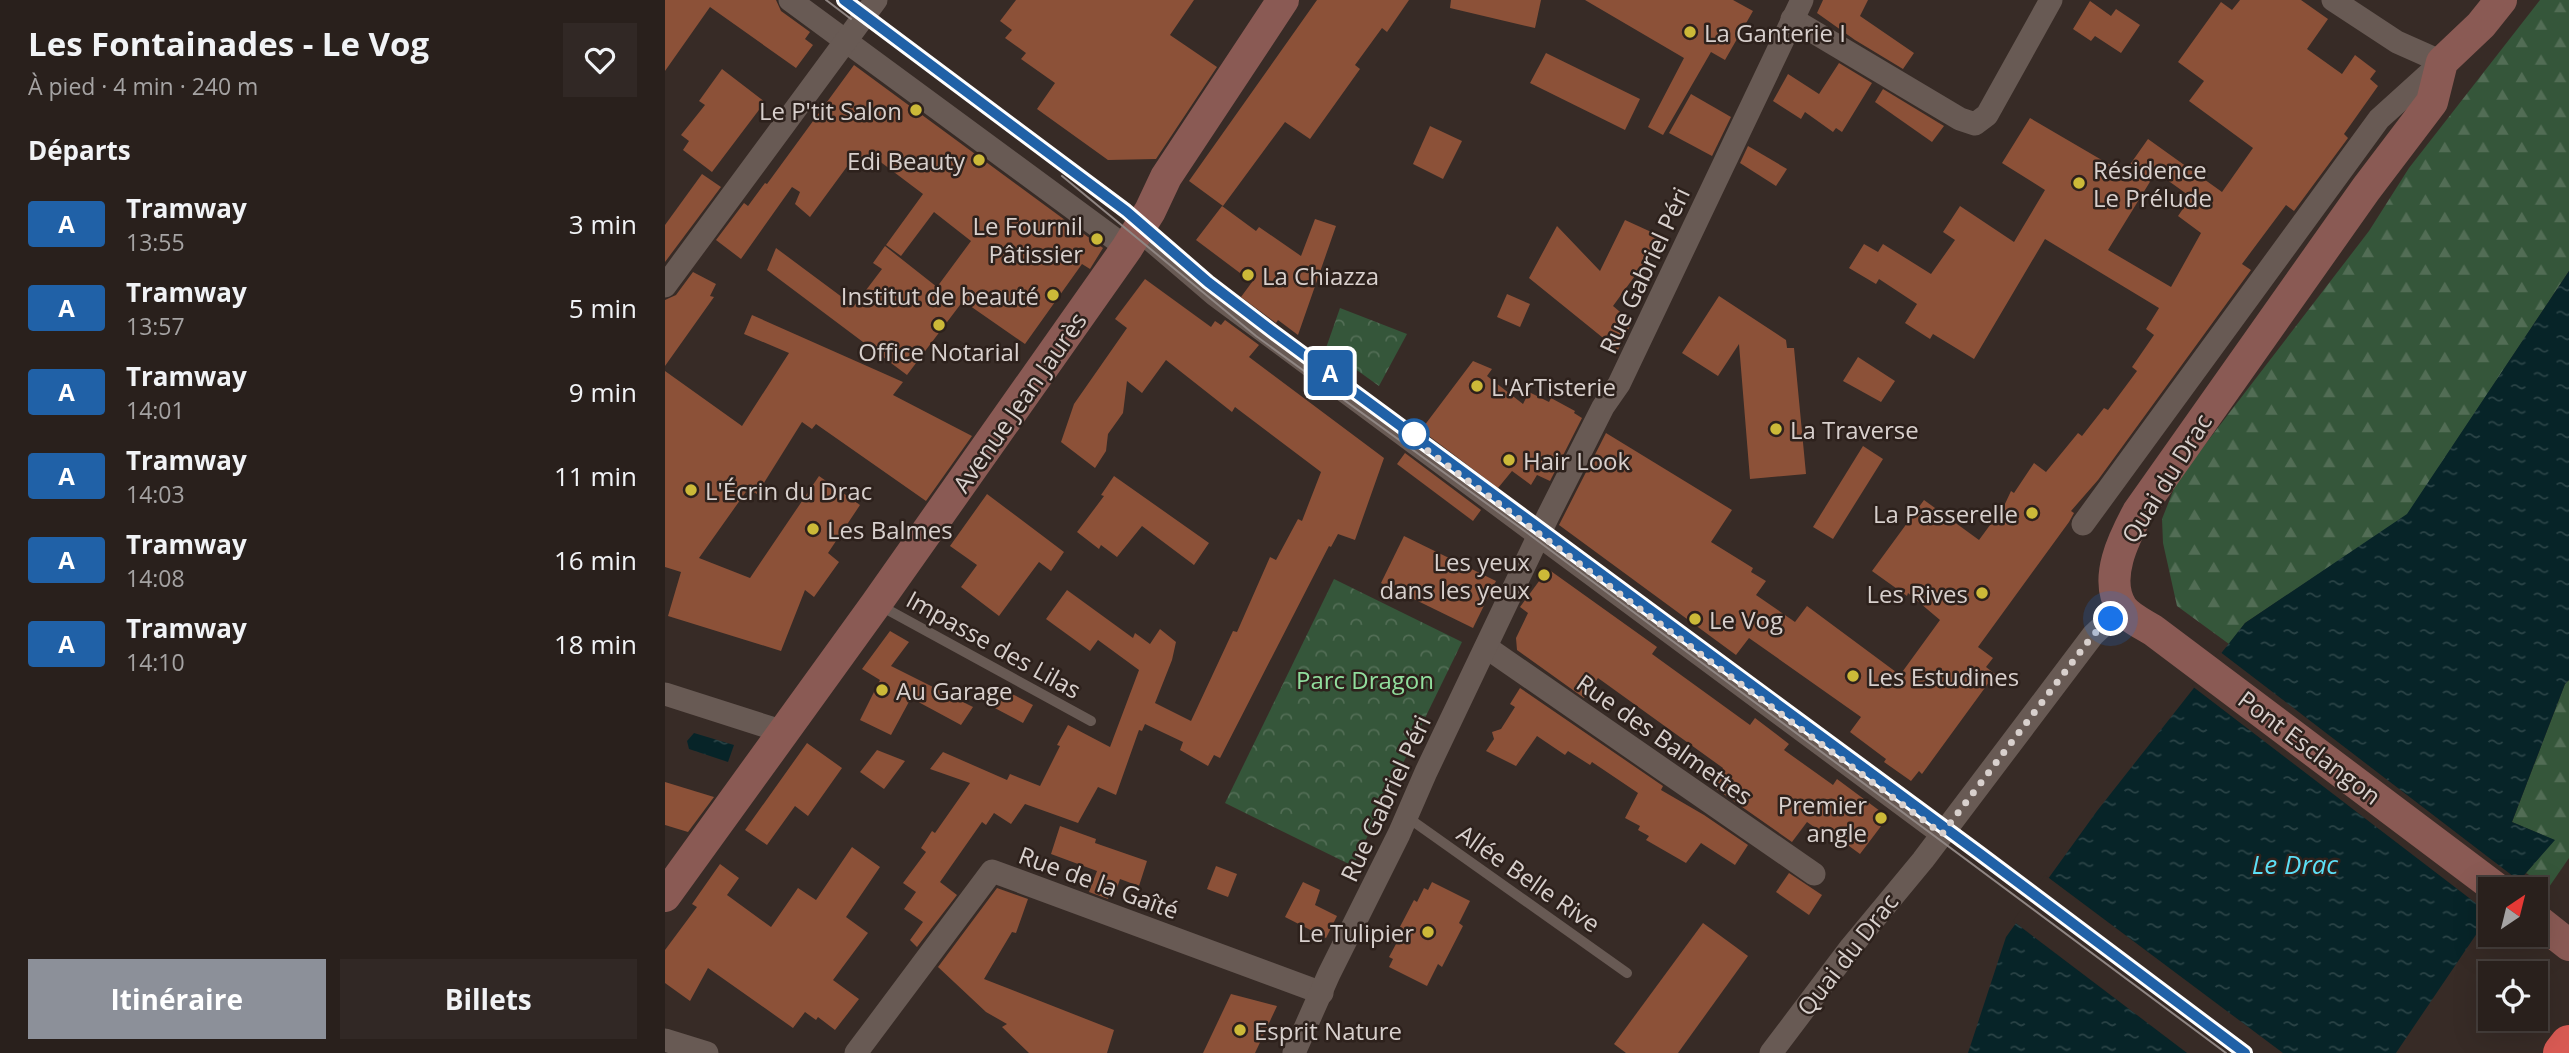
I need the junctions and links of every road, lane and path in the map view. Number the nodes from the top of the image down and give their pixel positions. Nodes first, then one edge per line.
1 (790, 0) edge
2 (876, 0) edge
3 (1283, 0) edge
4 (2051, 0) edge
5 (2333, 0) edge
6 (2362, 0) edge
7 (2501, 0) edge
8 (1797, 9) edge
9 (847, 40) junction
10 (2442, 62) junction
11 (1133, 239) junction
12 (665, 286) edge
13 (2083, 524) dead end
14 (1540, 534) junction
15 (876, 604) junction
16 (2122, 608) junction
17 (1486, 647) junction
18 (665, 694) edge
19 (1091, 721) dead end
20 (784, 732) junction
21 (1406, 817) junction
22 (1942, 834) junction
23 (1814, 874) dead end
24 (2481, 877) edge
25 (665, 896) edge
26 (2548, 928) edge
27 (2569, 945) edge
28 (1627, 973) dead end
29 (1322, 993) junction
30 (665, 1040) edge
31 (2569, 1044) edge
32 (706, 1053) edge
33 (856, 1053) edge
34 (1294, 1053) edge
35 (1771, 1053) edge
36 (2562, 1053) edge

1 - 9 street
2 - 9 street
3 - 11 street, Avenue Jean Jaurès
4 - 8 street
5 - 10 street
6 - 10 street
7 - 10 street, Quai du Drac
8 - 14 street, Rue Gabriel Péri
9 - 11 street
9 - 12 street
10 - 13 street, Quai du Drac
10 - 16 street, Quai du Drac
11 - 14 street
11 - 15 street, Avenue Jean Jaurès
14 - 17 street, Rue Gabriel Péri
14 - 22 street
15 - 19 lane, Impasse des Lilas
15 - 20 street, Avenue Jean Jaurès
16 - 22 street, Quai du Drac
16 - 24 street, Pont Esclangon
17 - 21 street, Rue Gabriel Péri
17 - 23 street, Rue des Balmettes
18 - 20 street
20 - 25 street, Avenue Jean Jaurès
21 - 28 lane, Allée Belle Rive
21 - 29 street, Rue Gabriel Péri
22 - 35 street, Quai du Drac
26 - 27 street
29 - 33 street, Rue de la Gaîté
29 - 34 street, Rue Gabriel Péri
30 - 32 street
31 - 36 highway

